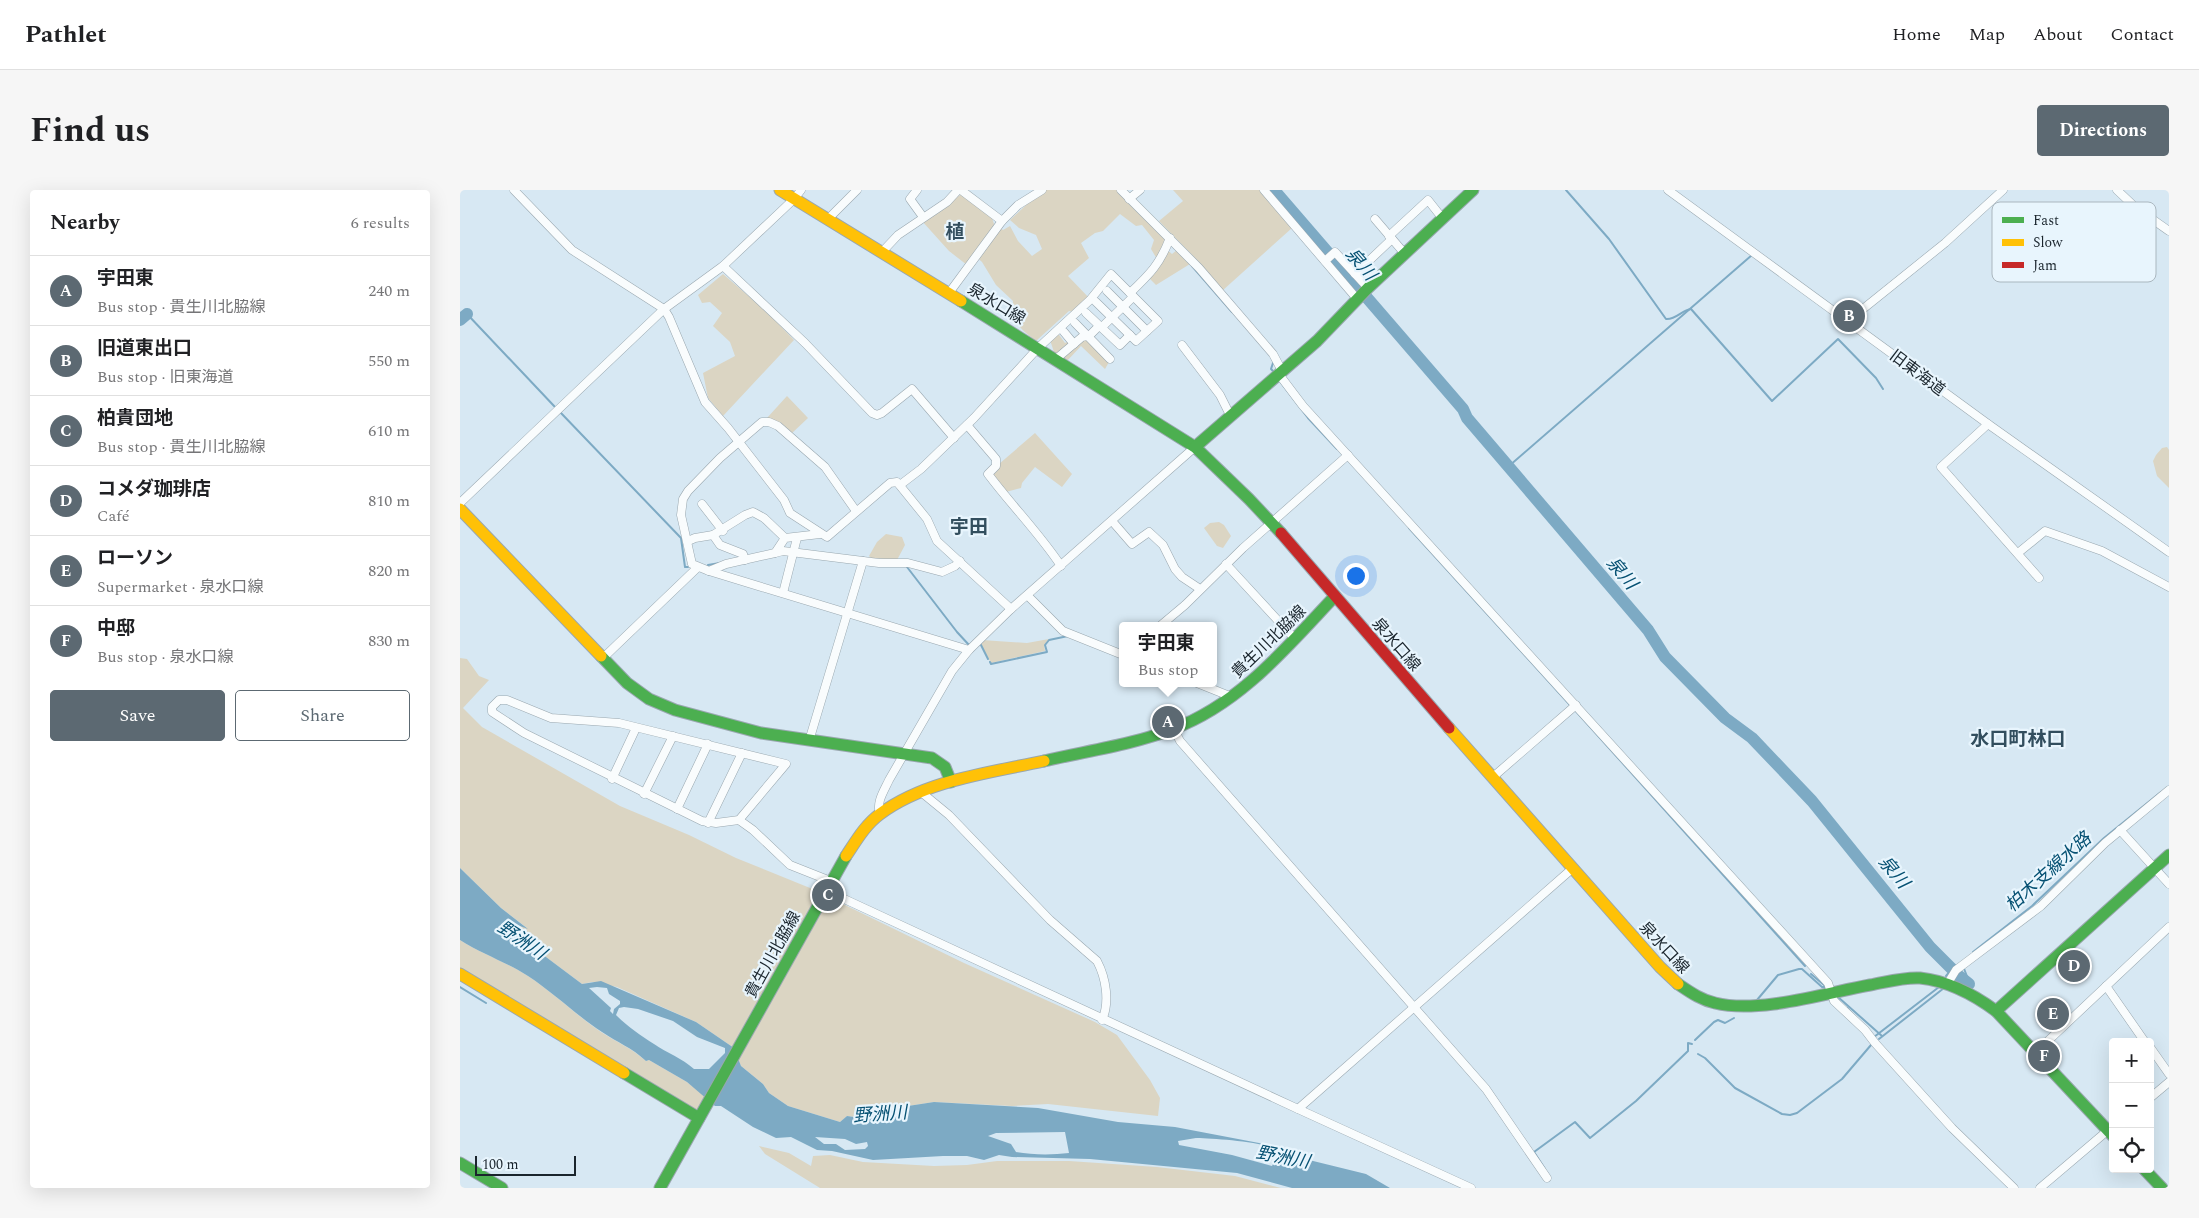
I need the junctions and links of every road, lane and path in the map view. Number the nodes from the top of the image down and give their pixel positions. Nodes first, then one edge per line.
1 (514, 190) edge
2 (780, 190) edge
3 (857, 190) edge
4 (917, 190) edge
5 (960, 190) edge
6 (1042, 190) edge
7 (1121, 190) edge
8 (1140, 190) edge
9 (1264, 190) edge
10 (1473, 190) edge
11 (1668, 190) edge
12 (2003, 190) edge
13 (2117, 190) edge
14 (798, 194) edge
15 (1129, 199) junction
16 (2130, 202) edge
17 (923, 217) junction
18 (1375, 219) dead end
19 (1443, 219) junction
20 (828, 220) junction
21 (1002, 221) junction
22 (2156, 221) edge
23 (2169, 230) edge
24 (1391, 237) junction
25 (1170, 238) junction
26 (882, 252) junction
27 (1405, 254) junction
28 (1325, 261) junction
29 (723, 266) junction
30 (1355, 274) junction
31 (1368, 288) junction
32 (1107, 291) dead end
33 (949, 293) junction
34 (1132, 295) junction
35 (1358, 300) junction
36 (1096, 302) dead end
37 (1123, 307) junction
38 (664, 309) junction
39 (1086, 313) dead end
40 (1112, 317) junction
41 (1848, 321) junction
42 (1075, 323) dead end
43 (1100, 327) junction
44 (1147, 331) junction
45 (1064, 332) dead end
46 (1130, 335) junction
47 (1088, 336) junction
48 (1074, 344) junction
49 (1182, 345) dead end
50 (1038, 348) junction
51 (1056, 359) junction
52 (1110, 359) dead end
53 (1280, 371) junction
54 (1230, 415) junction
55 (1988, 424) junction
56 (967, 425) junction
57 (954, 438) junction
58 (739, 443) junction
59 (1195, 446) junction
60 (1348, 455) junction
61 (900, 486) junction
62 (460, 503) edge
63 (702, 504) dead end
64 (460, 510) edge
65 (856, 511) junction
66 (1112, 521) junction
67 (1271, 523) junction
68 (723, 531) junction
69 (820, 534) junction
70 (713, 535) junction
71 (785, 538) junction
72 (797, 538) junction
73 (688, 541) junction
74 (2169, 552) edge
75 (775, 553) junction
76 (794, 553) junction
77 (2018, 553) junction
78 (744, 560) junction
79 (863, 561) junction
80 (960, 561) junction
81 (1226, 564) junction
82 (1061, 566) junction
83 (697, 568) junction
84 (708, 571) junction
85 (2169, 576) edge
86 (2039, 578) dead end
87 (2166, 585) edge
88 (1200, 589) junction
89 (783, 593) junction
90 (1028, 596) junction
91 (1335, 596) junction
92 (1011, 609) junction
93 (848, 614) junction
94 (1165, 622) edge
95 (1295, 639) junction
96 (969, 650) junction
97 (1119, 653) edge
98 (602, 659) junction
99 (1208, 687) edge
100 (1232, 697) junction
101 (1576, 706) junction
102 (636, 728) junction
103 (1174, 729) junction
104 (673, 736) junction
105 (809, 741) junction
106 (708, 744) junction
107 (742, 753) junction
108 (904, 754) junction
109 (1493, 777) junction
110 (612, 778) junction
111 (952, 782) junction
112 (2169, 790) edge
113 (921, 792) junction
114 (644, 794) junction
115 (677, 809) junction
116 (880, 814) junction
117 (739, 820) junction
118 (708, 823) junction
119 (2120, 830) junction
120 (2169, 855) edge
121 (1573, 868) junction
122 (2154, 868) junction
123 (2169, 884) edge
124 (830, 886) junction
125 (2169, 927) edge
126 (460, 974) edge
127 (1948, 983) junction
128 (2106, 986) junction
129 (1831, 992) junction
130 (1414, 1008) junction
131 (1996, 1012) junction
132 (1102, 1020) junction
133 (2143, 1038) edge
134 (2154, 1053) edge
135 (2034, 1054) junction
136 (2169, 1074) edge
137 (2169, 1082) edge
138 (2154, 1095) edge
139 (1298, 1109) junction
140 (702, 1114) junction
141 (2109, 1129) edge
142 (2109, 1133) edge
143 (460, 1162) edge
144 (2148, 1173) edge
145 (1547, 1178) dead end
146 (502, 1188) edge
147 (660, 1188) edge
148 (1471, 1188) edge
149 (2014, 1188) edge
150 (2040, 1188) edge
151 (2162, 1188) edge

1 - 38 street
2 - 14 main road, 泉水口線
3 - 20 street
4 - 17 street
5 - 17 street
5 - 21 street
6 - 21 street
7 - 15 street
8 - 15 street
9 - 28 street
10 - 19 main road
11 - 41 street, 旧東海道
12 - 41 street
13 - 16 street
14 - 20 main road, 泉水口線
14 - 29 street
15 - 25 street
17 - 26 street
18 - 24 street
19 - 24 street
19 - 27 main road
20 - 26 main road, 泉水口線
21 - 33 street
22 - 23 street
24 - 27 street
24 - 30 street
25 - 34 street
25 - 53 street
26 - 33 main road, 泉水口線
27 - 31 main road
28 - 30 street
28 - 35 street
29 - 38 street
29 - 57 street
30 - 31 street
31 - 35 main road
32 - 37 street
33 - 50 main road, 泉水口線
34 - 37 street
34 - 44 street
34 - 50 street
35 - 53 main road
36 - 40 street
37 - 40 street
37 - 44 street
38 - 58 street
38 - 62 street
39 - 43 street
40 - 43 street
40 - 46 street
41 - 55 street, 旧東海道
42 - 47 street
43 - 46 street
43 - 47 street
44 - 46 street
45 - 48 street
47 - 48 street
47 - 52 street
48 - 51 street
49 - 54 street
50 - 51 main road, 泉水口線
50 - 56 street
51 - 59 main road, 泉水口線
53 - 54 main road
53 - 60 street
54 - 59 main road
55 - 74 street, 旧東海道
55 - 77 street
56 - 57 street
56 - 82 street
57 - 61 street
58 - 65 street
58 - 69 street
58 - 73 street
59 - 66 street
59 - 67 main road
60 - 67 street
60 - 101 street
61 - 65 street
61 - 80 street
63 - 68 street
64 - 98 main road
65 - 69 street
66 - 82 street
66 - 88 street
67 - 81 street
67 - 91 main road
68 - 70 street
68 - 71 street
69 - 72 street
70 - 73 street
70 - 78 street
71 - 72 street
71 - 75 street
72 - 76 street
73 - 83 street
75 - 76 street
75 - 78 street
76 - 79 street
76 - 89 street
77 - 86 street
77 - 87 street
78 - 84 street
79 - 80 street
79 - 93 street
80 - 92 street
81 - 88 street
81 - 95 street
82 - 90 street
83 - 84 street
83 - 98 street
84 - 89 street
85 - 87 street
88 - 94 street
89 - 93 street
90 - 92 street
90 - 97 street
91 - 95 main road, 貴生川北脇線
91 - 109 main road, 泉水口線
92 - 96 street
93 - 96 street
93 - 105 street
95 - 100 main road, 貴生川北脇線
96 - 108 street
98 - 105 main road
99 - 100 street
100 - 103 main road, 貴生川北脇線
101 - 109 street
101 - 129 street
102 - 104 street
102 - 110 street
102 - 110 street
103 - 111 main road, 貴生川北脇線
103 - 130 street
104 - 106 street
104 - 114 street
105 - 108 main road
106 - 107 street
106 - 115 street
107 - 117 street
107 - 118 street
108 - 111 main road
108 - 116 street
109 - 121 main road, 泉水口線
110 - 114 street
111 - 113 main road, 貴生川北脇線
112 - 119 street
113 - 116 main road, 貴生川北脇線
113 - 132 street
114 - 115 street
115 - 118 street
116 - 124 main road, 貴生川北脇線
117 - 118 street
117 - 124 street
119 - 122 street
119 - 127 street
120 - 122 main road
121 - 129 main road, 泉水口線
121 - 130 street
122 - 123 street
122 - 131 main road
124 - 132 street
124 - 140 main road, 貴生川北脇線
125 - 128 street
126 - 140 main road
127 - 129 main road, 泉水口線
127 - 131 main road, 泉水口線
128 - 133 street
128 - 135 street
129 - 149 street
130 - 139 street
130 - 145 street
131 - 135 main road, 泉水口線
132 - 139 street
134 - 136 street
135 - 141 main road, 泉水口線
137 - 138 street
139 - 148 street
140 - 147 main road, 貴生川北脇線
142 - 150 street
143 - 146 main road
144 - 151 main road

